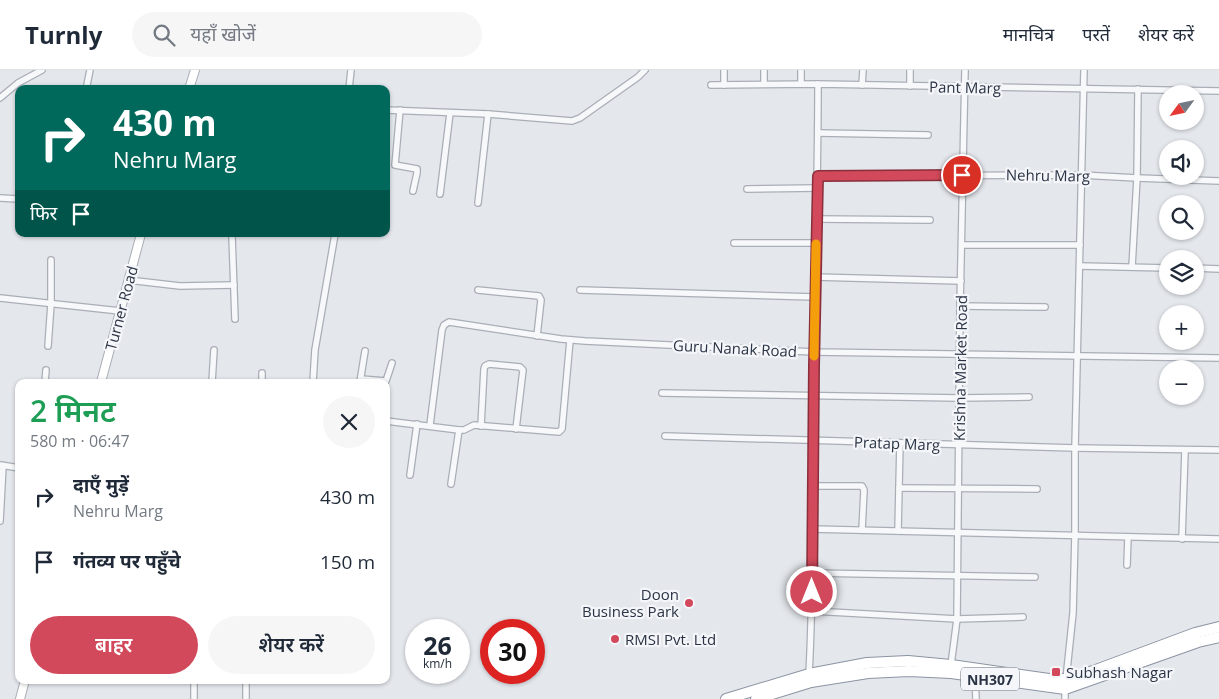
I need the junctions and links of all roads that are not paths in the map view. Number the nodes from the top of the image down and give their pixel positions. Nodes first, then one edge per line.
1 (42, 70) edge
2 (90, 70) edge
3 (195, 70) edge
4 (351, 70) edge
5 (645, 70) edge
6 (724, 70) edge
7 (764, 70) edge
8 (801, 70) edge
9 (863, 70) edge
10 (910, 70) edge
11 (965, 70) edge
12 (1084, 70) edge
13 (764, 84) junction
14 (801, 84) junction
15 (818, 84) junction
16 (16, 85) edge
17 (87, 85) dead end
18 (190, 85) edge
19 (349, 85) edge
20 (711, 85) dead end
21 (724, 85) junction
22 (862, 85) junction
23 (15, 86) edge
24 (910, 86) junction
25 (965, 88) junction
26 (1084, 89) junction
27 (1138, 89) junction
28 (1219, 91) edge
29 (0, 98) edge
30 (390, 110) edge
31 (400, 110) junction
32 (450, 113) junction
33 (488, 114) junction
34 (818, 133) junction
35 (928, 135) dead end
36 (962, 175) junction
37 (1081, 175) junction
38 (818, 176) junction
39 (1136, 178) junction
40 (1219, 181) edge
41 (818, 188) junction
42 (747, 189) dead end
43 (413, 191) dead end
44 (440, 194) dead end
45 (0, 198) edge
46 (15, 199) edge
47 (478, 202) dead end
48 (816, 219) junction
49 (930, 220) dead end
50 (140, 237) edge
51 (232, 237) edge
52 (334, 237) edge
53 (734, 243) dead end
54 (816, 243) junction
55 (962, 245) junction
56 (1080, 245) junction
57 (51, 260) dead end
58 (1080, 266) junction
59 (1132, 267) junction
60 (1159, 268) edge
61 (1204, 268) edge
62 (1219, 269) edge
63 (815, 277) junction
64 (128, 280) junction
65 (961, 281) junction
66 (234, 285) junction
67 (478, 290) dead end
68 (580, 290) dead end
69 (815, 297) junction
70 (0, 298) edge
71 (51, 304) junction
72 (960, 306) junction
73 (1045, 307) dead end
74 (120, 311) junction
75 (235, 319) dead end
76 (537, 336) junction
77 (570, 340) junction
78 (48, 346) dead end
79 (214, 350) dead end
80 (366, 351) dead end
81 (814, 352) junction
82 (960, 355) junction
83 (1078, 356) junction
84 (1219, 358) edge
85 (392, 362) dead end
86 (46, 370) dead end
87 (262, 373) dead end
88 (45, 379) edge
89 (103, 379) edge
90 (212, 379) edge
91 (262, 379) edge
92 (313, 379) edge
93 (361, 379) edge
94 (387, 379) edge
95 (662, 393) dead end
96 (813, 396) junction
97 (1030, 397) dead end
98 (959, 398) junction
99 (390, 421) edge
100 (417, 424) junction
101 (430, 425) junction
102 (481, 426) junction
103 (516, 429) junction
104 (459, 430) junction
105 (666, 436) dead end
106 (813, 440) junction
107 (900, 443) junction
108 (959, 445) junction
109 (1075, 448) junction
110 (1185, 450) junction
111 (1219, 450) edge
112 (2, 466) edge
113 (15, 468) edge
114 (410, 475) dead end
115 (451, 484) dead end
116 (813, 486) junction
117 (899, 488) junction
118 (958, 488) junction
119 (1038, 489) dead end
120 (0, 522) edge
121 (812, 529) junction
122 (862, 530) junction
123 (898, 531) junction
124 (957, 533) junction
125 (1075, 535) junction
126 (1128, 537) junction
127 (1182, 538) junction
128 (1219, 539) edge
129 (1128, 565) dead end
130 (812, 573) junction
131 (957, 575) junction
132 (1034, 577) dead end
133 (812, 611) junction
134 (1023, 617) dead end
135 (956, 619) junction
136 (1219, 628) edge
137 (1219, 637) edge
138 (951, 665) junction
139 (809, 674) junction
140 (975, 677) junction
141 (24, 684) edge
142 (194, 684) edge
143 (246, 684) edge
144 (1066, 689) edge
145 (20, 699) edge
146 (194, 699) edge
147 (246, 699) edge
148 (726, 699) edge
149 (756, 699) edge
150 (976, 699) edge

1 - 16 street
2 - 17 street
3 - 18 main road
4 - 19 street
5 - 33 street
6 - 21 street
7 - 13 street
8 - 14 street
9 - 22 street
10 - 24 street
11 - 25 street, Krishna Market Road
12 - 26 street
13 - 14 street, Pant Marg
13 - 21 street, Pant Marg
14 - 15 street, Pant Marg
15 - 22 street, Pant Marg
15 - 34 street
20 - 21 street, Pant Marg
22 - 24 street, Pant Marg
23 - 29 street
24 - 25 street, Pant Marg
25 - 26 street, Pant Marg
25 - 36 street, Krishna Market Road
26 - 27 street, Pant Marg
26 - 37 street
27 - 28 street, Pant Marg
27 - 39 street
30 - 31 street
31 - 32 street
31 - 43 street
32 - 33 street
32 - 44 street
33 - 47 street
34 - 35 street
34 - 38 street
36 - 37 street, Nehru Marg
36 - 38 street, Nehru Marg
36 - 55 street, Krishna Market Road
37 - 39 street, Nehru Marg
37 - 56 street
38 - 41 street
39 - 40 street, Nehru Marg
39 - 59 street
41 - 42 street
41 - 48 street
45 - 46 street
48 - 49 street
48 - 54 street
50 - 64 main road, Turner Road
51 - 66 street
52 - 92 street
53 - 54 street
54 - 63 street
55 - 56 street
55 - 65 street, Krishna Market Road
56 - 58 street
57 - 71 street
58 - 59 street
58 - 83 street
59 - 60 street
61 - 62 street
63 - 65 street
63 - 69 street
64 - 66 street
64 - 74 main road, Turner Road
65 - 72 street, Krishna Market Road
66 - 75 street
67 - 76 street
68 - 69 street
69 - 81 street
70 - 71 street
71 - 74 street
71 - 78 street
72 - 73 street
72 - 82 street, Krishna Market Road
74 - 89 main road, Turner Road
76 - 77 street, Guru Nanak Road
76 - 101 street, Guru Nanak Road
77 - 81 street, Guru Nanak Road
77 - 103 street
79 - 90 street
80 - 93 street
81 - 82 street, Guru Nanak Road
81 - 96 street
82 - 83 street, Guru Nanak Road
82 - 98 street, Krishna Market Road
83 - 84 street, Guru Nanak Road
83 - 109 street
85 - 94 street
86 - 88 street
87 - 91 street
95 - 96 street
96 - 98 street
96 - 106 street
97 - 98 street
98 - 108 street, Krishna Market Road
99 - 100 street
100 - 101 street
100 - 114 street
101 - 104 street
102 - 103 street
102 - 103 street
102 - 104 street
104 - 115 street
105 - 106 street, Pratap Marg
106 - 107 street, Pratap Marg
106 - 116 street
107 - 108 street, Pratap Marg
107 - 117 street
108 - 109 street, Pratap Marg
108 - 118 street, Krishna Market Road
109 - 110 street, Pratap Marg
109 - 125 street
110 - 111 street, Pratap Marg
110 - 127 street
112 - 113 street
112 - 120 street
116 - 121 street
116 - 122 street
117 - 118 street
117 - 123 street
118 - 119 street
118 - 124 street, Krishna Market Road
121 - 122 street
121 - 130 street
122 - 123 street
123 - 124 street
124 - 125 street
124 - 131 street, Krishna Market Road
125 - 126 street
125 - 144 street
126 - 127 street
126 - 129 street
127 - 128 street
130 - 131 street
130 - 133 street
131 - 132 street
131 - 135 street, Krishna Market Road
133 - 135 street
133 - 139 street
134 - 135 street
135 - 138 street, Krishna Market Road
136 - 144 highway, NH307
137 - 144 highway, NH307
138 - 139 highway, NH307
138 - 144 highway, NH307
139 - 148 highway, NH307
140 - 144 highway, NH307
140 - 149 highway, NH307
140 - 150 street
141 - 145 main road
142 - 146 street
143 - 147 street

